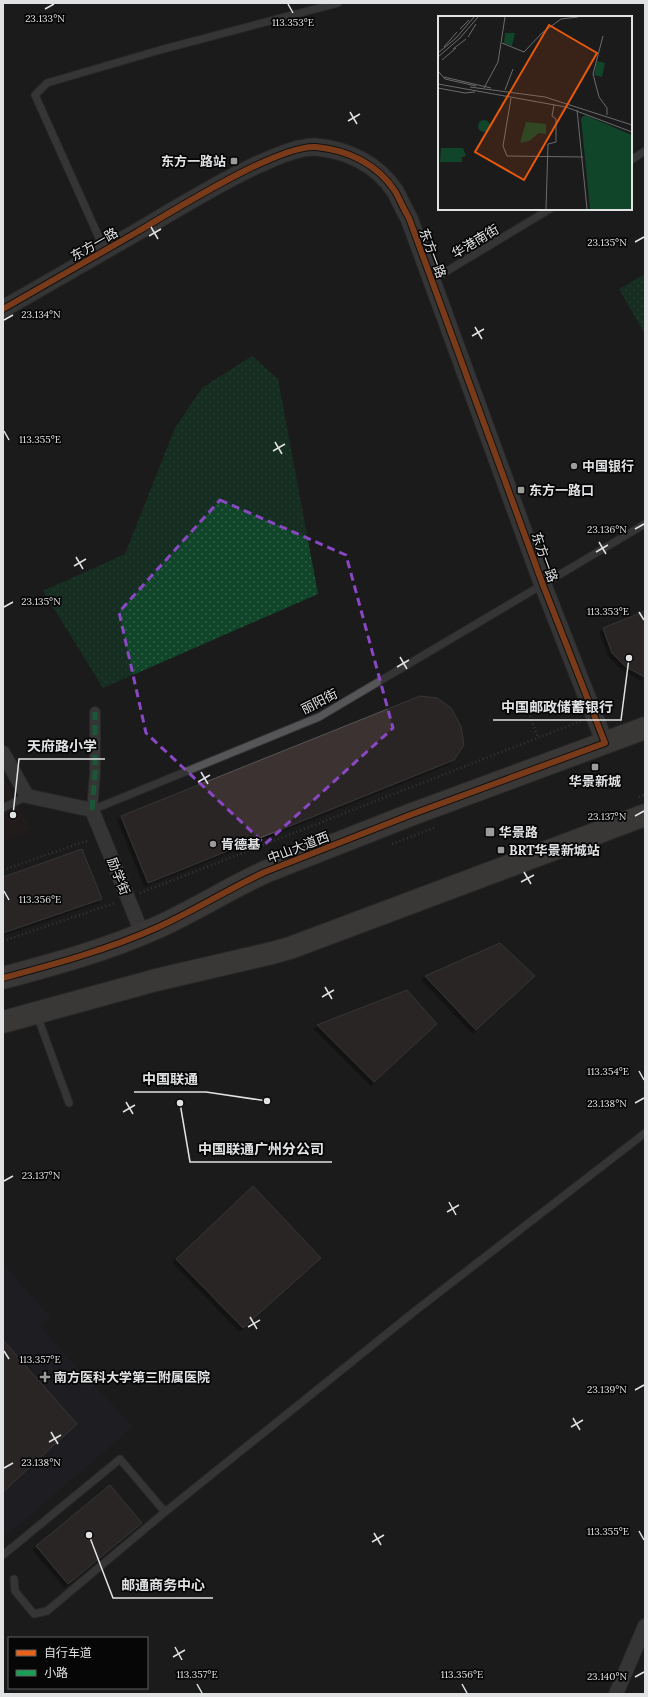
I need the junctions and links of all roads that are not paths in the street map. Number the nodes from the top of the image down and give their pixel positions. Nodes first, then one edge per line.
1 (338, 3) edge
2 (645, 151) edge
3 (632, 159) edge
4 (548, 210) edge
5 (105, 251) junction
6 (432, 280) junction
7 (3, 309) edge
8 (645, 524) edge
9 (543, 585) junction
10 (95, 712) dead end
11 (645, 728) edge
12 (605, 743) junction
13 (3, 753) edge
14 (27, 796) junction
15 (3, 808) edge
16 (94, 814) junction
17 (645, 815) edge
18 (142, 934) junction
19 (3, 978) edge
20 (36, 1013) junction
21 (3, 1022) edge
22 (69, 1103) dead end
23 (645, 1133) edge
24 (165, 1512) junction
25 (3, 1555) edge
26 (14, 1579) dead end
27 (645, 1626) edge
28 (616, 1694) edge

1 - 5 lane
2 - 3 lane
4 - 6 lane, 华港南街
5 - 6 street, 东方一路
5 - 7 street, 东方一路
6 - 9 street, 东方一路
8 - 9 lane, 丽阳街
9 - 12 street, 东方一路
9 - 16 lane, 丽阳街
10 - 16 street
11 - 12 highway, 中山大道西
12 - 18 highway, 中山大道西
13 - 14 street
14 - 15 lane
14 - 16 street
16 - 18 street, 励学街
17 - 20 highway
18 - 19 highway, 中山大道西
20 - 21 highway
20 - 22 lane
23 - 24 lane
24 - 25 lane
24 - 26 lane
27 - 28 street

